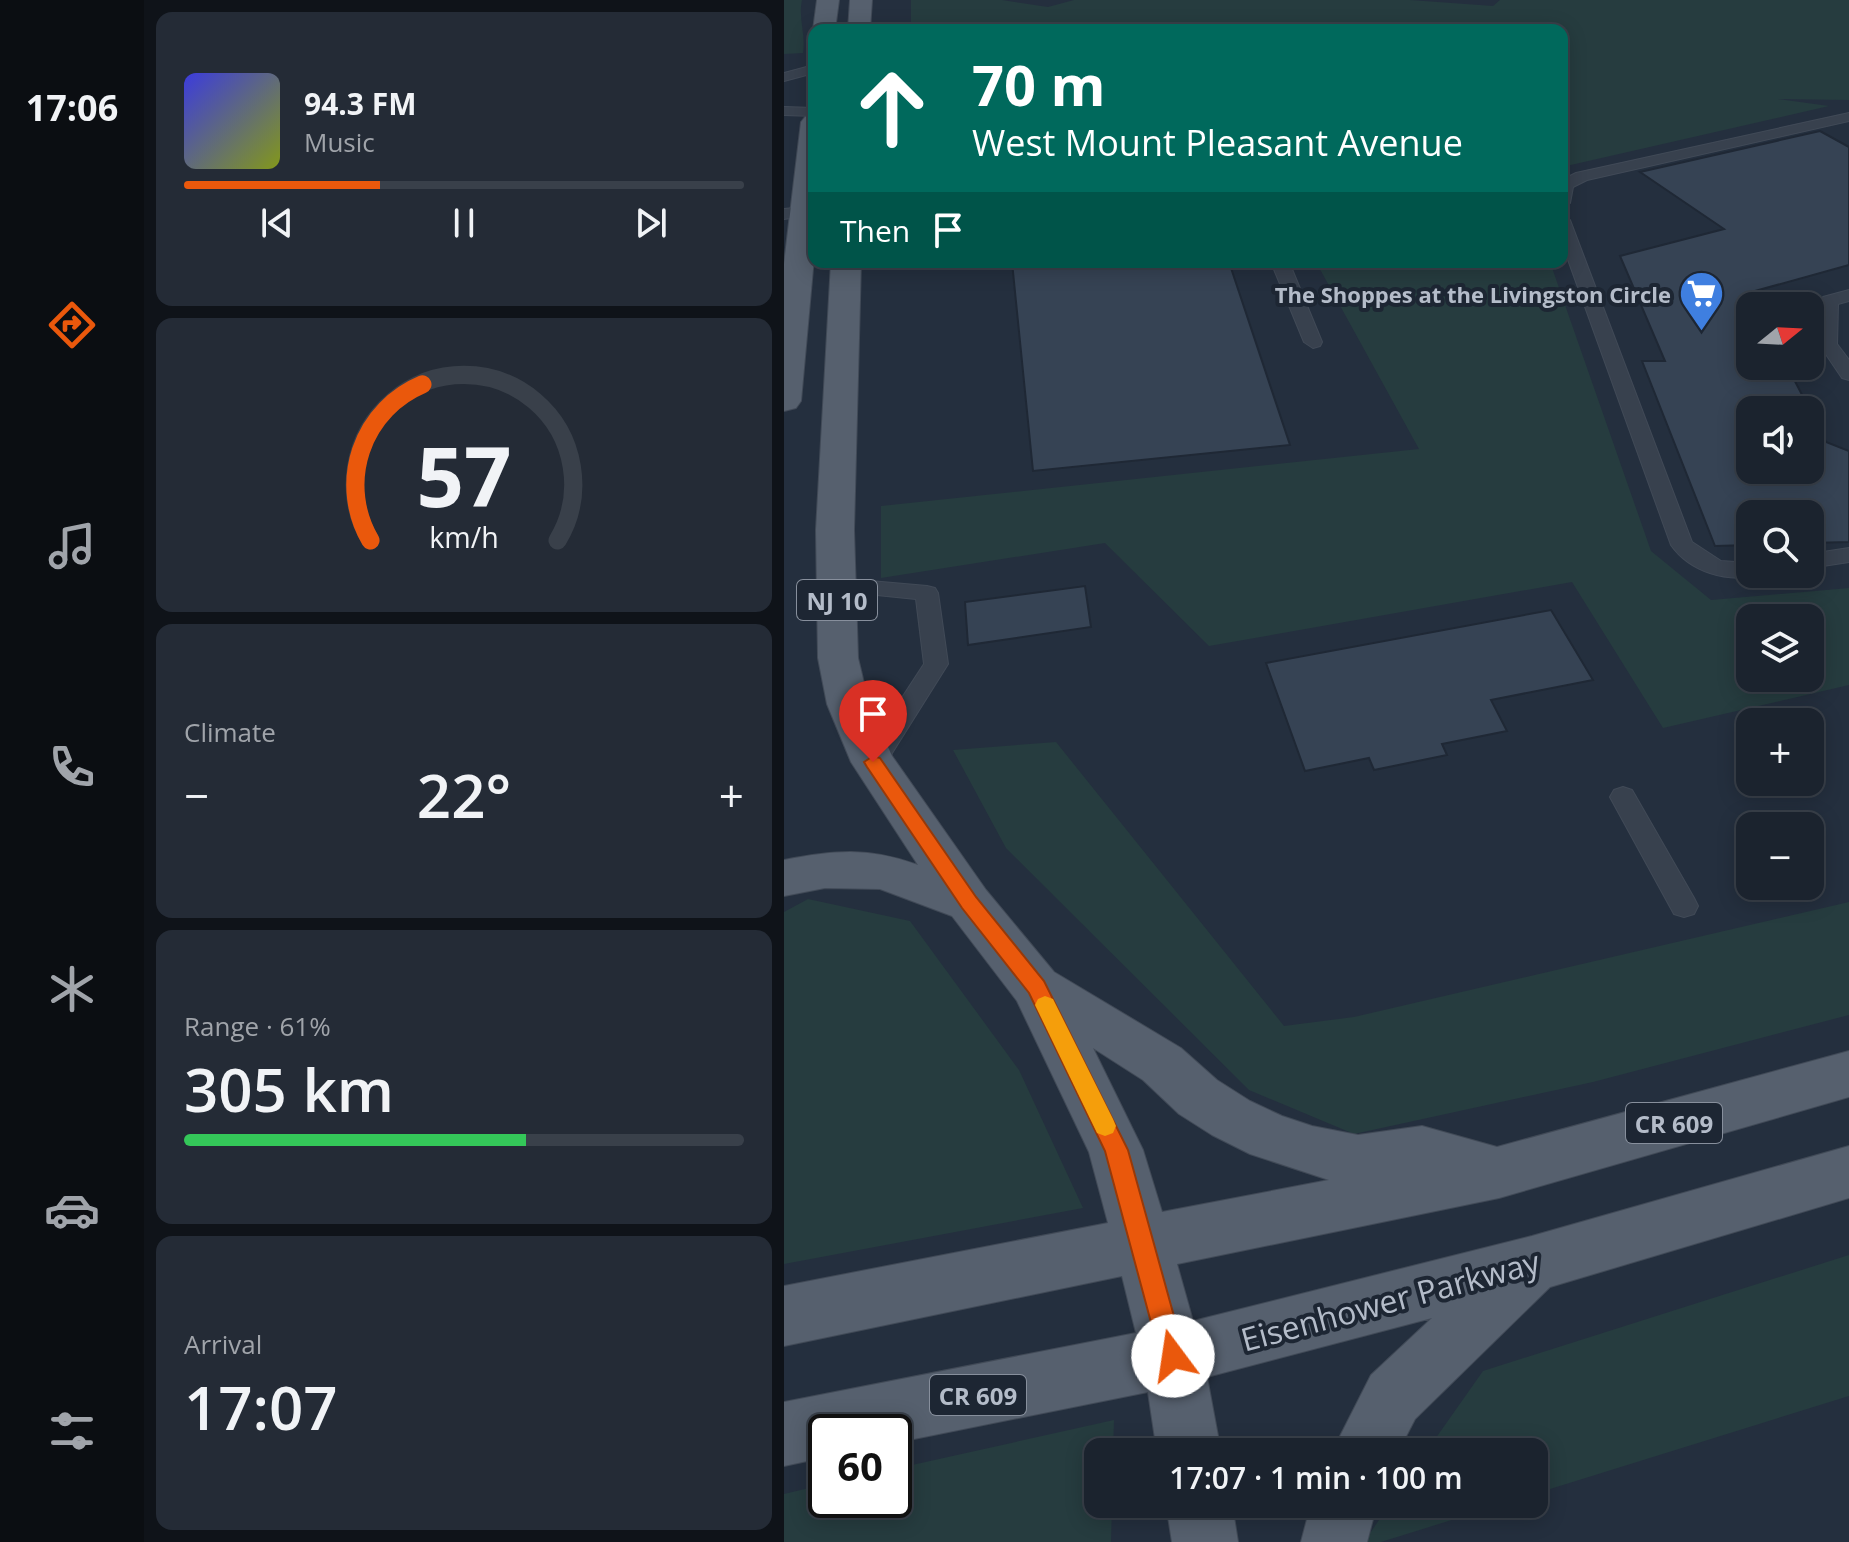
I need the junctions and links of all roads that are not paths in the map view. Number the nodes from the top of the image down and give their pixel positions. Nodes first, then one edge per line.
1 (828, 0) edge
2 (861, 0) edge
3 (825, 24) edge
4 (859, 24) edge
5 (808, 71) edge
6 (784, 77) edge
7 (784, 111) edge
8 (808, 112) edge
9 (1849, 117) edge
10 (808, 149) edge
11 (1568, 183) edge
12 (794, 213) edge
13 (1568, 236) edge
14 (846, 268) edge
15 (1282, 268) edge
16 (790, 291) edge
17 (1849, 295) edge
18 (1313, 342) dead end
19 (787, 352) edge
20 (1849, 374) edge
21 (784, 401) edge
22 (1849, 555) edge
23 (1824, 559) edge
24 (1736, 572) edge
25 (836, 585) junction
26 (873, 762) junction
27 (1623, 797) dead end
28 (784, 878) edge
29 (969, 903) junction
30 (1684, 906) dead end
31 (1036, 987) junction
32 (1849, 1074) edge
33 (1499, 1172) junction
34 (1849, 1172) edge
35 (1144, 1242) junction
36 (1532, 1264) junction
37 (784, 1316) edge
38 (1173, 1356) junction
39 (784, 1434) edge
40 (1187, 1438) edge
41 (1371, 1438) edge
42 (1201, 1518) edge
43 (1340, 1518) edge
44 (1205, 1542) edge
45 (1334, 1542) edge

1 - 3 main road
2 - 4 main road
5 - 6 lane
7 - 8 lane
9 - 11 lane
10 - 12 main road
12 - 16 main road
13 - 24 lane
14 - 25 main road, NJ 10
15 - 18 lane
16 - 19 main road
17 - 20 lane
19 - 21 main road
22 - 23 lane
25 - 26 main road, NJ 10
25 - 26 lane
26 - 29 main road, NJ 10
27 - 30 lane
28 - 29 main road
29 - 31 main road, NJ 10
31 - 33 main road
31 - 35 main road, NJ 10
32 - 33 main road, CR 609
33 - 35 main road, CR 609
34 - 36 main road, Eisenhower Parkway / CR 609
35 - 37 main road, CR 609
35 - 38 main road, NJ 10
36 - 38 main road, Eisenhower Parkway / CR 609
36 - 41 main road
38 - 39 main road, Eisenhower Parkway / CR 609
38 - 40 main road, NJ 10
42 - 44 main road
43 - 45 main road

